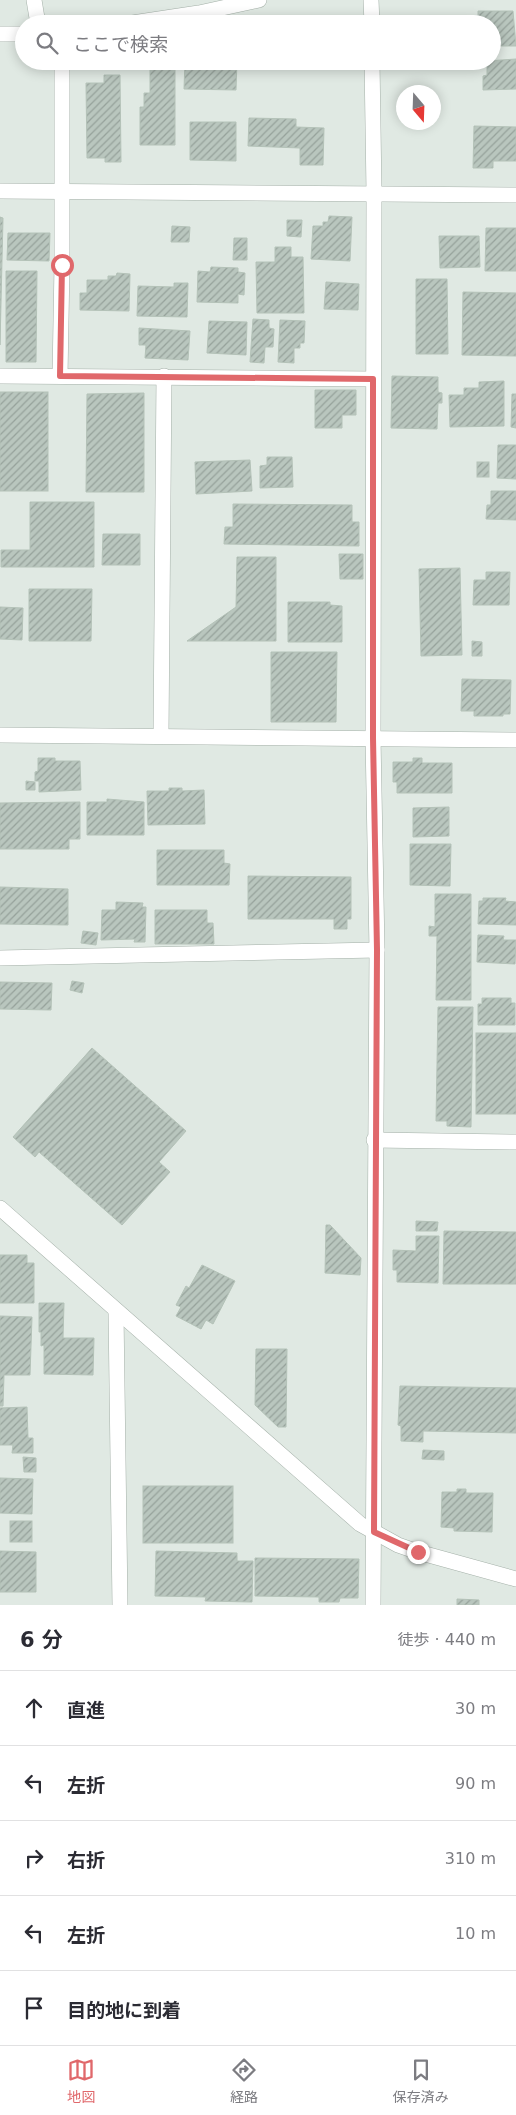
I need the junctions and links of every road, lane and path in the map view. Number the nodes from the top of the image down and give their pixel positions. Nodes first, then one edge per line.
1 (34, 0) edge
2 (259, 0) edge
3 (371, 0) edge
4 (36, 15) edge
5 (186, 15) edge
6 (372, 15) edge
7 (0, 34) edge
8 (15, 34) edge
9 (62, 70) edge
10 (372, 70) edge
11 (0, 192) edge
12 (62, 192) junction
13 (374, 192) junction
14 (516, 195) edge
15 (0, 376) edge
16 (60, 376) junction
17 (164, 376) junction
18 (373, 379) junction
19 (0, 735) edge
20 (161, 735) junction
21 (373, 738) junction
22 (516, 740) edge
23 (377, 950) junction
24 (0, 958) edge
25 (374, 1140) junction
26 (516, 1142) edge
27 (0, 1208) edge
28 (116, 1312) junction
29 (374, 1532) junction
30 (516, 1579) edge
31 (120, 1605) edge
32 (373, 1605) edge

1 - 4 street
2 - 5 street
3 - 6 street
7 - 8 street
9 - 12 street
10 - 13 street
11 - 12 street
12 - 13 street
12 - 16 street
13 - 14 street
13 - 18 street
15 - 16 street
16 - 17 street
17 - 18 street
17 - 20 street
18 - 21 street
19 - 20 street
20 - 21 street
21 - 22 street
21 - 23 street
23 - 24 street
23 - 25 street
25 - 26 street
25 - 29 street
27 - 28 street
28 - 29 street
28 - 31 street
29 - 30 street
29 - 32 street

